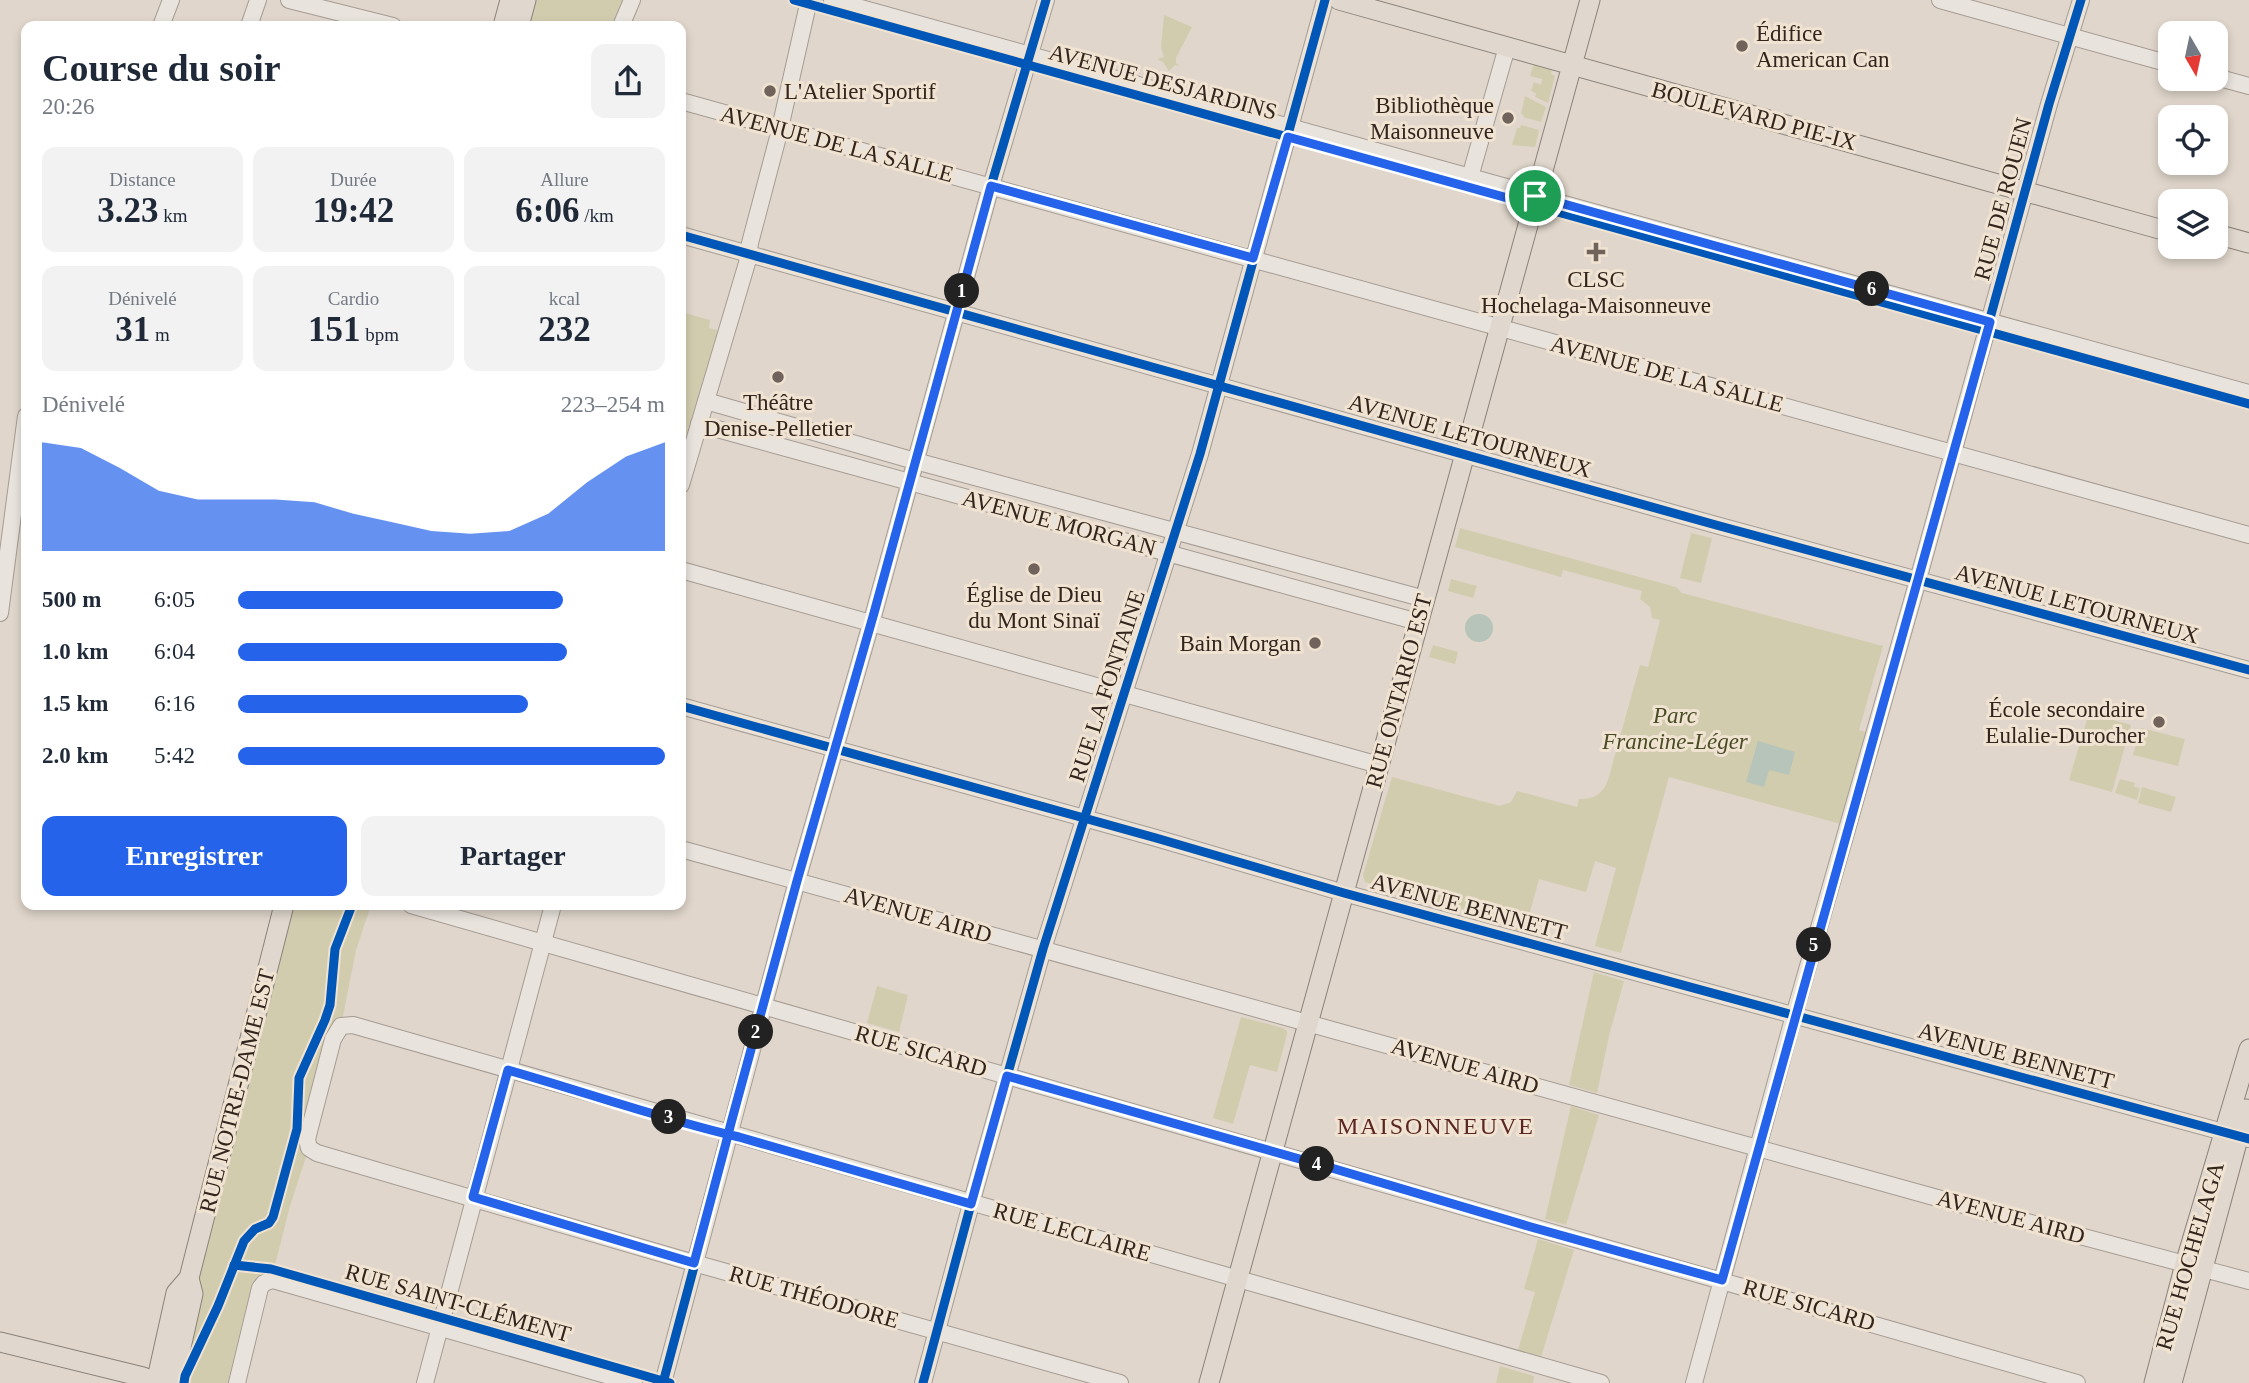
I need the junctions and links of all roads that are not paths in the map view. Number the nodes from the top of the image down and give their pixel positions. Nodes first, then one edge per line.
1 (171, 0) edge
2 (258, 0) edge
3 (289, 0) edge
4 (510, 0) edge
5 (526, 0) edge
6 (632, 0) edge
7 (809, 0) edge
8 (832, 0) edge
9 (1046, 0) edge
10 (1325, 0) edge
11 (1339, 0) edge
12 (1377, 0) edge
13 (1590, 0) edge
14 (1940, 0) edge
15 (2081, 0) edge
16 (163, 21) edge
17 (251, 21) edge
18 (373, 21) edge
19 (504, 21) edge
20 (520, 21) edge
21 (623, 21) edge
22 (2069, 36) junction
23 (1507, 47) junction
24 (1030, 55) junction
25 (1573, 60) junction
26 (2158, 61) edge
27 (2228, 80) edge
28 (2249, 86) edge
29 (686, 102) edge
30 (1291, 127) junction
31 (780, 128) junction
32 (1470, 177) junction
33 (991, 186) junction
34 (2026, 187) junction
35 (1526, 193) junction
36 (2158, 218) edge
37 (2158, 228) edge
38 (686, 236) edge
39 (2228, 237) edge
40 (2249, 243) edge
41 (2228, 247) edge
42 (2249, 253) edge
43 (749, 254) junction
44 (1253, 258) junction
45 (956, 313) junction
46 (1990, 322) junction
47 (1499, 327) junction
48 (1219, 386) junction
49 (2249, 393) edge
50 (706, 401) junction
51 (699, 424) junction
52 (1952, 452) junction
53 (21, 454) edge
54 (1464, 455) junction
55 (916, 461) junction
56 (686, 468) edge
57 (910, 482) junction
58 (1176, 533) junction
59 (2249, 535) edge
60 (1170, 553) junction
61 (686, 571) edge
62 (1919, 580) junction
63 (1425, 599) junction
64 (0, 613) edge
65 (1418, 622) junction
66 (871, 623) junction
67 (2249, 670) edge
68 (1124, 694) junction
69 (686, 707) edge
70 (834, 750) junction
71 (1379, 765) junction
72 (1084, 819) junction
73 (686, 850) edge
74 (797, 881) junction
75 (1344, 893) junction
76 (283, 910) edge
77 (428, 910) edge
78 (552, 910) edge
79 (542, 943) junction
80 (1043, 949) junction
81 (763, 1006) junction
82 (1794, 1016) junction
83 (1308, 1023) junction
84 (2249, 1049) edge
85 (508, 1070) junction
86 (1007, 1076) junction
87 (2249, 1098) edge
88 (728, 1134) junction
89 (2237, 1136) edge
90 (309, 1148) joint
91 (1758, 1148) junction
92 (1273, 1152) junction
93 (473, 1197) junction
94 (971, 1204) junction
95 (694, 1263) junction
96 (2194, 1267) junction
97 (189, 1278) junction
98 (1238, 1279) junction
99 (1722, 1280) junction
100 (2249, 1282) edge
101 (439, 1326) junction
102 (937, 1332) junction
103 (0, 1342) edge
104 (157, 1383) edge
105 (173, 1383) edge
106 (237, 1383) edge
107 (425, 1383) edge
108 (634, 1383) edge
109 (663, 1383) edge
110 (923, 1383) edge
111 (1119, 1383) edge
112 (1209, 1383) edge
113 (1601, 1383) edge
114 (1694, 1383) edge
115 (2077, 1383) edge
116 (2154, 1383) edge
117 (2172, 1383) edge

1 - 16 street
2 - 17 street
3 - 18 street
4 - 19 main road
5 - 20 main road
6 - 21 street
7 - 31 street
8 - 24 street, AVENUE DESJARDINS
9 - 24 street
10 - 30 street, RUE LA FONTAINE
11 - 23 main road, BOULEVARD PIE-IX
12 - 25 main road, BOULEVARD PIE-IX
13 - 25 main road, RUE ONTARIO EST
14 - 22 street
15 - 22 street, RUE DE ROUEN
22 - 26 street
22 - 34 street, RUE DE ROUEN
23 - 25 main road, BOULEVARD PIE-IX
23 - 32 street
24 - 30 street, AVENUE DESJARDINS
24 - 33 street
25 - 34 main road, BOULEVARD PIE-IX
25 - 35 main road, RUE ONTARIO EST
27 - 28 street
29 - 31 street, AVENUE DE LA SALLE
30 - 32 street, AVENUE DESJARDINS
30 - 44 street, RUE LA FONTAINE
31 - 33 street, AVENUE DE LA SALLE
31 - 43 street
32 - 35 street, AVENUE DESJARDINS
33 - 44 street, AVENUE DE LA SALLE
33 - 45 street
34 - 36 main road, BOULEVARD PIE-IX
34 - 37 main road, BOULEVARD PIE-IX
34 - 46 street, RUE DE ROUEN
35 - 46 street, AVENUE DESJARDINS
35 - 47 main road, RUE ONTARIO EST
38 - 43 street, AVENUE LETOURNEUX
39 - 40 main road
41 - 42 main road
43 - 45 street, AVENUE LETOURNEUX
43 - 50 street
44 - 47 street, AVENUE DE LA SALLE
44 - 48 street, RUE LA FONTAINE
45 - 48 street, AVENUE LETOURNEUX
45 - 55 street
46 - 49 street, AVENUE DESJARDINS
46 - 52 street, RUE DE ROUEN
47 - 52 street, AVENUE DE LA SALLE
47 - 54 main road, RUE ONTARIO EST
48 - 54 street, AVENUE LETOURNEUX
48 - 58 street, RUE LA FONTAINE
50 - 51 street
50 - 55 street, AVENUE MORGAN
51 - 56 street
51 - 57 street, AVENUE MORGAN
52 - 59 street, AVENUE DE LA SALLE
52 - 62 street, RUE DE ROUEN
53 - 64 street
54 - 62 street, AVENUE LETOURNEUX
54 - 63 main road, RUE ONTARIO EST
55 - 57 street
55 - 58 street, AVENUE MORGAN
57 - 60 street, AVENUE MORGAN
57 - 66 street
58 - 60 street, RUE LA FONTAINE
58 - 63 street, AVENUE MORGAN
60 - 65 street, AVENUE MORGAN
60 - 68 street, RUE LA FONTAINE
61 - 66 street
62 - 67 street, AVENUE LETOURNEUX
62 - 82 street, RUE DE ROUEN
63 - 65 main road, RUE ONTARIO EST
65 - 71 main road, RUE ONTARIO EST
66 - 68 street
66 - 70 street
68 - 71 street
68 - 72 street, RUE LA FONTAINE
69 - 70 street, AVENUE BENNETT
70 - 72 street, AVENUE BENNETT
70 - 74 street
71 - 75 main road, RUE ONTARIO EST
72 - 75 street, AVENUE BENNETT
72 - 80 street, RUE LA FONTAINE
73 - 74 street, AVENUE AIRD
74 - 80 street, AVENUE AIRD
74 - 81 street
75 - 82 street, AVENUE BENNETT
75 - 83 main road, RUE ONTARIO EST
76 - 97 main road, RUE NOTRE-DAME EST
77 - 79 street, RUE SICARD
78 - 79 street
79 - 81 street, RUE SICARD
79 - 85 street
80 - 83 street, AVENUE AIRD
80 - 86 street, RUE LA FONTAINE
81 - 86 street, RUE SICARD
81 - 88 street
82 - 89 street, AVENUE BENNETT
82 - 91 street, RUE DE ROUEN
83 - 91 street, AVENUE AIRD
83 - 92 main road, RUE ONTARIO EST
84 - 89 main road, RUE HOCHELAGA
85 - 88 street, RUE LECLAIRE
85 - 90 street, RUE LECLAIRE
85 - 93 street
86 - 92 street, RUE SICARD
86 - 94 street, RUE LA FONTAINE
87 - 89 main road, RUE HOCHELAGA
88 - 94 street, RUE LECLAIRE
88 - 95 street
89 - 96 main road, RUE HOCHELAGA
90 - 93 street, RUE THÉODORE
91 - 96 street, AVENUE AIRD
91 - 99 street, RUE DE ROUEN
92 - 98 main road, RUE ONTARIO EST
92 - 99 street, RUE SICARD
93 - 95 street, RUE THÉODORE
93 - 101 street
94 - 98 street, RUE LECLAIRE
94 - 102 street, RUE LA FONTAINE
95 - 102 street, RUE THÉODORE
95 - 109 street
96 - 100 street, AVENUE AIRD
96 - 116 main road, RUE HOCHELAGA
96 - 117 main road, RUE HOCHELAGA
97 - 104 main road, RUE NOTRE-DAME EST
97 - 105 main road, RUE NOTRE-DAME EST
98 - 112 main road, RUE ONTARIO EST
98 - 113 street, RUE LECLAIRE
99 - 114 street, RUE DE ROUEN
99 - 115 street, RUE SICARD
101 - 106 street, RUE SAINT-CLÉMENT
101 - 107 street
101 - 108 street, RUE SAINT-CLÉMENT
102 - 110 street, RUE LA FONTAINE
102 - 111 street, RUE THÉODORE
103 - 104 main road

